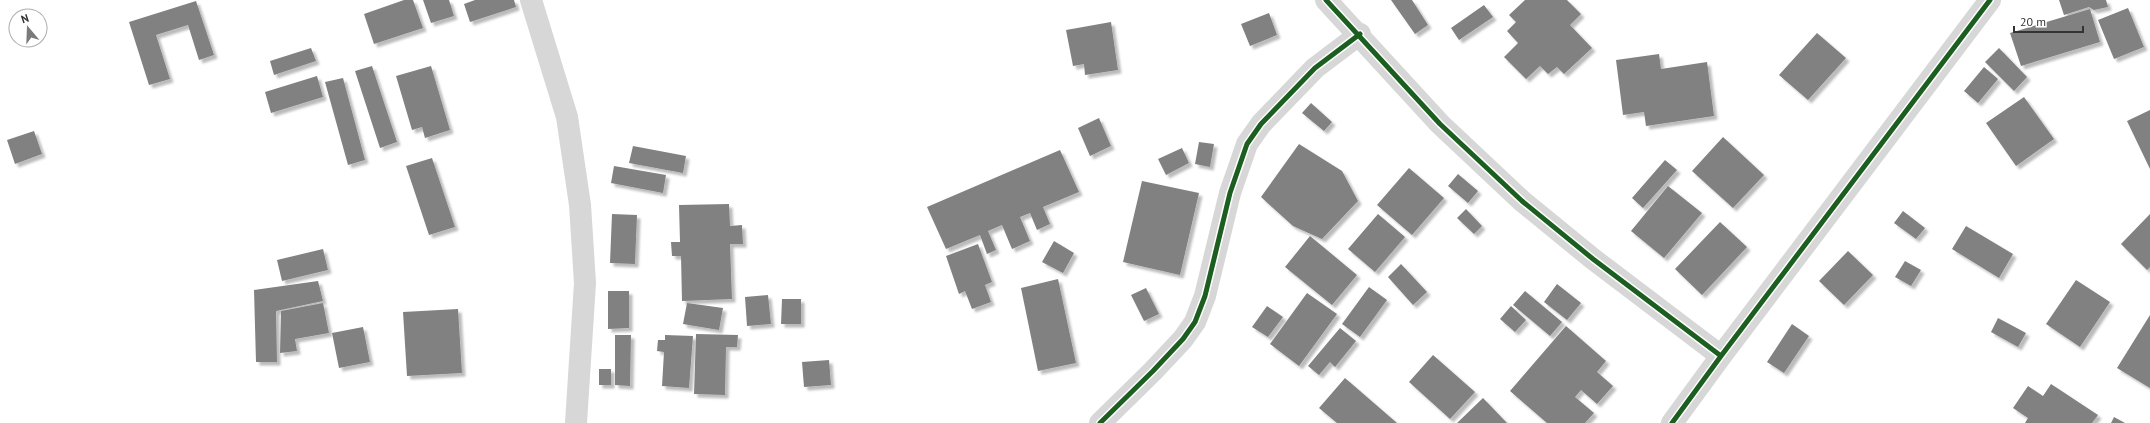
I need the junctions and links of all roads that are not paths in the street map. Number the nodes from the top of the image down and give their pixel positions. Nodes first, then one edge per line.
1 (531, 0) edge
2 (1326, 0) edge
3 (1990, 0) edge
4 (1360, 34) junction
5 (1721, 356) junction
6 (576, 423) edge
7 (1100, 423) edge
8 (1672, 423) edge

1 - 6 street
2 - 4 street
3 - 5 street
4 - 5 street
4 - 7 street
5 - 8 street

